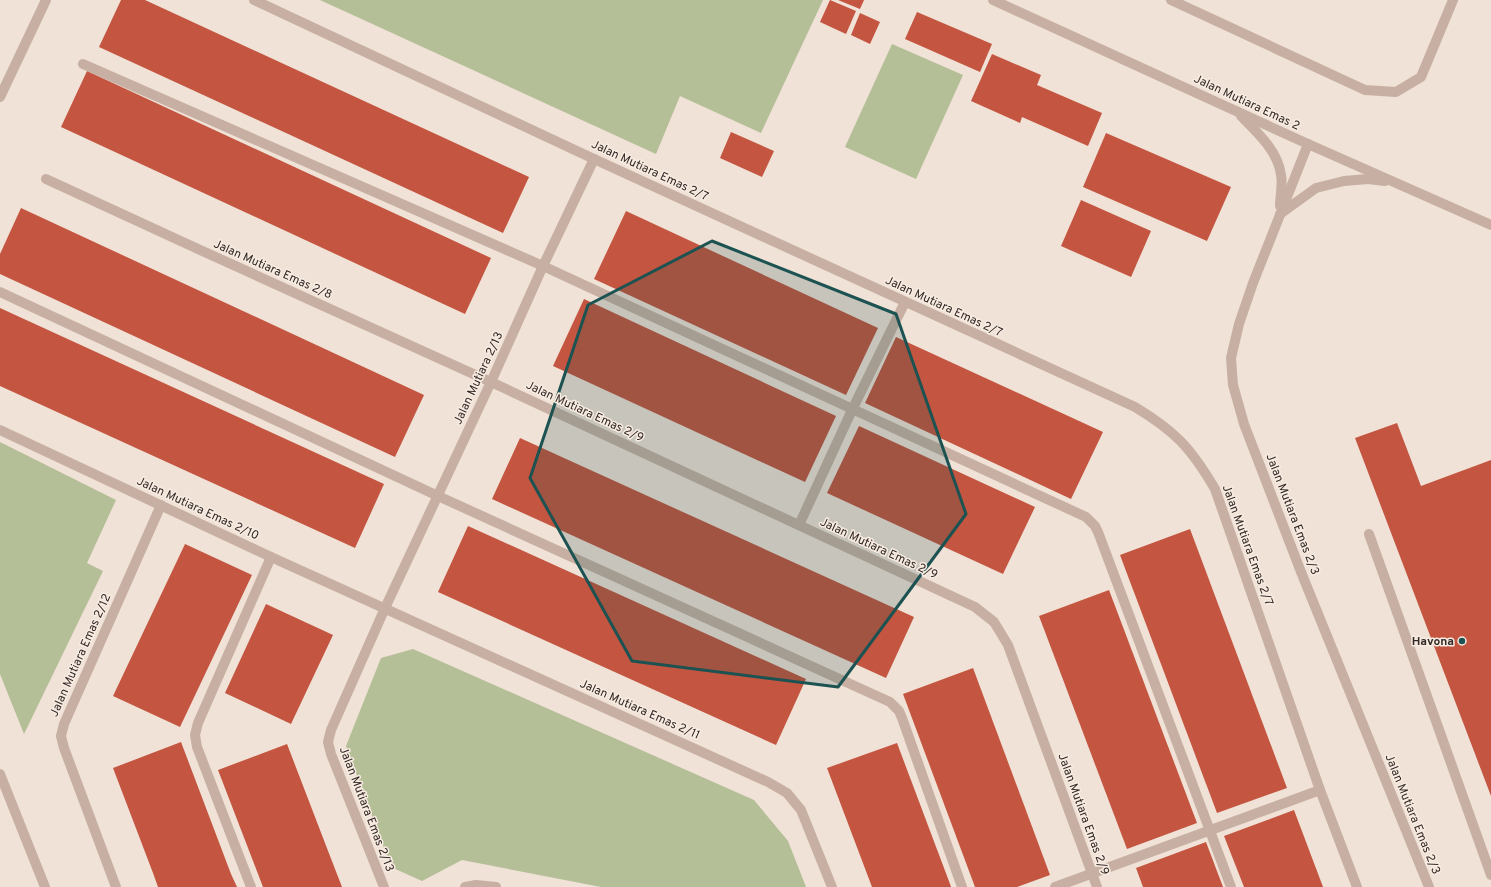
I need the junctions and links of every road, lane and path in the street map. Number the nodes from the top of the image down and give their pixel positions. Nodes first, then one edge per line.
1 (46, 0) edge
2 (254, 0) edge
3 (994, 0) edge
4 (1171, 0) edge
5 (1453, 0) edge
6 (83, 64) dead end
7 (0, 97) edge
8 (1236, 111) junction
9 (1308, 144) junction
10 (594, 159) junction
11 (46, 179) dead end
12 (1395, 182) junction
13 (1280, 214) junction
14 (1491, 225) edge
15 (543, 266) junction
16 (0, 292) edge
17 (905, 302) junction
18 (491, 382) junction
19 (852, 410) junction
20 (0, 430) edge
21 (438, 496) junction
22 (161, 505) junction
23 (800, 525) junction
24 (1369, 534) dead end
25 (271, 557) junction
26 (385, 608) junction
27 (0, 774) edge
28 (1320, 790) junction
29 (1210, 830) junction
30 (1092, 873) junction
31 (1491, 875) edge
32 (45, 887) edge
33 (116, 887) edge
34 (250, 887) edge
35 (384, 887) edge
36 (466, 887) edge
37 (496, 887) edge
38 (832, 887) edge
39 (962, 887) edge
40 (1055, 887) edge
41 (1097, 887) edge
42 (1231, 887) edge
43 (1357, 887) edge
44 (1429, 887) edge

1 - 7 street
2 - 10 street, Jalan Mutiara Emas 2/7
3 - 8 street, Jalan Mutiara Emas 2
4 - 5 street
6 - 15 street
8 - 9 street, Jalan Mutiara Emas 2
8 - 13 street
9 - 12 street, Jalan Mutiara Emas 2
9 - 13 street, Jalan Mutiara Emas 2/3
10 - 15 street, Jalan Mutiara 2/13
10 - 17 street, Jalan Mutiara Emas 2/7
11 - 18 street, Jalan Mutiara Emas 2/8
12 - 13 street
12 - 14 street, Jalan Mutiara Emas 2
13 - 44 street, Jalan Mutiara Emas 2/3
15 - 18 street, Jalan Mutiara 2/13
15 - 19 street
16 - 21 street
17 - 19 street
17 - 28 street, Jalan Mutiara Emas 2/7
18 - 21 street, Jalan Mutiara 2/13
18 - 23 street, Jalan Mutiara Emas 2/9
19 - 23 street
19 - 29 street
20 - 22 street, Jalan Mutiara Emas 2/10
21 - 26 street, Jalan Mutiara 2/13
21 - 39 street
22 - 25 street, Jalan Mutiara Emas 2/10
22 - 33 street, Jalan Mutiara Emas 2/12
23 - 30 street, Jalan Mutiara Emas 2/9
24 - 31 street
25 - 26 street, Jalan Mutiara Emas 2/10
25 - 34 street
26 - 35 street, Jalan Mutiara Emas 2/13
26 - 38 street, Jalan Mutiara Emas 2/11
27 - 32 street
28 - 29 street
28 - 43 street, Jalan Mutiara Emas 2/7
29 - 30 street
29 - 42 street
30 - 40 street
30 - 41 street, Jalan Mutiara Emas 2/9
36 - 37 street

